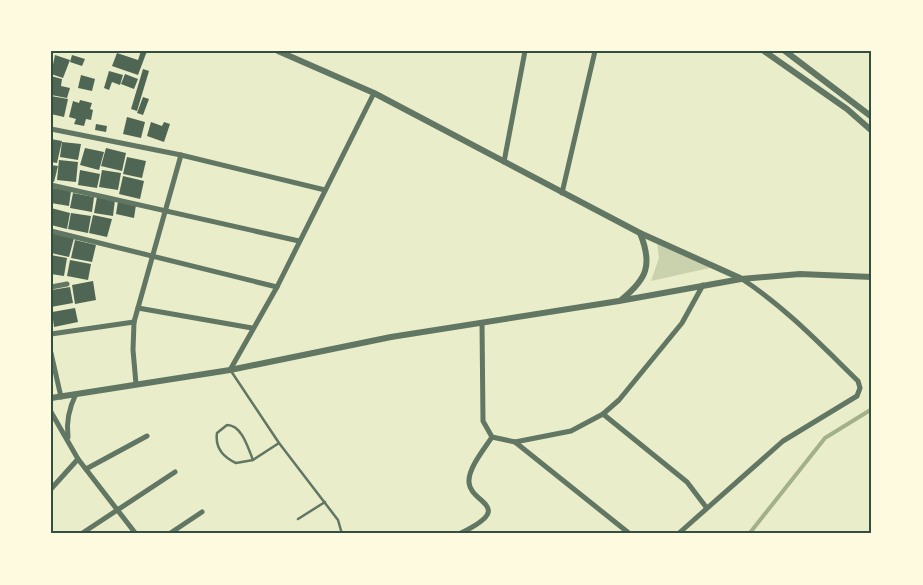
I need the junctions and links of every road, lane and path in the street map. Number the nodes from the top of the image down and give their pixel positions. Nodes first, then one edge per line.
1 (278, 51) edge
2 (525, 51) edge
3 (595, 51) edge
4 (764, 51) edge
5 (785, 51) edge
6 (374, 93) junction
7 (872, 117) edge
8 (51, 129) edge
9 (872, 131) edge
10 (181, 155) junction
11 (504, 162) junction
12 (51, 185) edge
13 (325, 190) junction
14 (562, 193) junction
15 (166, 210) junction
16 (51, 231) edge
17 (640, 233) junction
18 (300, 241) junction
19 (154, 256) junction
20 (872, 277) edge
21 (741, 279) junction
22 (67, 284) dead end
23 (704, 285) junction
24 (51, 287) edge
25 (277, 287) junction
26 (619, 301) junction
27 (138, 308) junction
28 (134, 322) junction
29 (482, 323) junction
30 (252, 328) junction
31 (51, 334) edge
32 (51, 353) edge
33 (230, 370) junction
34 (136, 384) junction
35 (76, 394) junction
36 (61, 397) junction
37 (51, 398) edge
38 (51, 412) edge
39 (604, 414) junction
40 (147, 436) dead end
41 (492, 437) junction
42 (69, 440) junction
43 (515, 442) junction
44 (279, 443) junction
45 (78, 459) junction
46 (253, 460) junction
47 (86, 469) junction
48 (175, 472) dead end
49 (51, 489) edge
50 (325, 502) junction
51 (706, 507) junction
52 (118, 509) junction
53 (202, 512) dead end
54 (298, 519) dead end
55 (81, 534) edge
56 (136, 534) edge
57 (169, 534) edge
58 (342, 534) edge
59 (460, 534) edge
60 (630, 534) edge
61 (678, 534) edge

1 - 6 street
2 - 11 street
3 - 14 street
4 - 9 street
5 - 7 street
6 - 11 street
6 - 13 street
8 - 10 street
10 - 13 street
10 - 15 street
11 - 14 street
12 - 15 street
13 - 18 street
14 - 17 street
15 - 18 street
15 - 19 street
16 - 19 street
17 - 21 street
17 - 26 street
18 - 25 street
19 - 25 street
19 - 27 street
20 - 21 street
21 - 23 street
21 - 51 street
22 - 24 street
23 - 26 street
23 - 39 street
25 - 30 street
26 - 29 street
27 - 28 street
27 - 30 street
28 - 31 street
28 - 34 street
29 - 33 street
29 - 41 street
30 - 33 street
32 - 36 street
33 - 34 street
33 - 44 lane
34 - 35 street
35 - 36 street
35 - 42 street
36 - 37 street
38 - 42 street
39 - 43 street
39 - 51 street
40 - 47 street
41 - 43 street
41 - 59 street
42 - 45 street
43 - 60 street
44 - 46 lane
44 - 50 lane
45 - 47 street
45 - 49 street
46 - 46 lane
47 - 52 street
48 - 52 street
50 - 54 lane
50 - 58 lane
51 - 61 street
52 - 55 street
52 - 56 street
53 - 57 street

